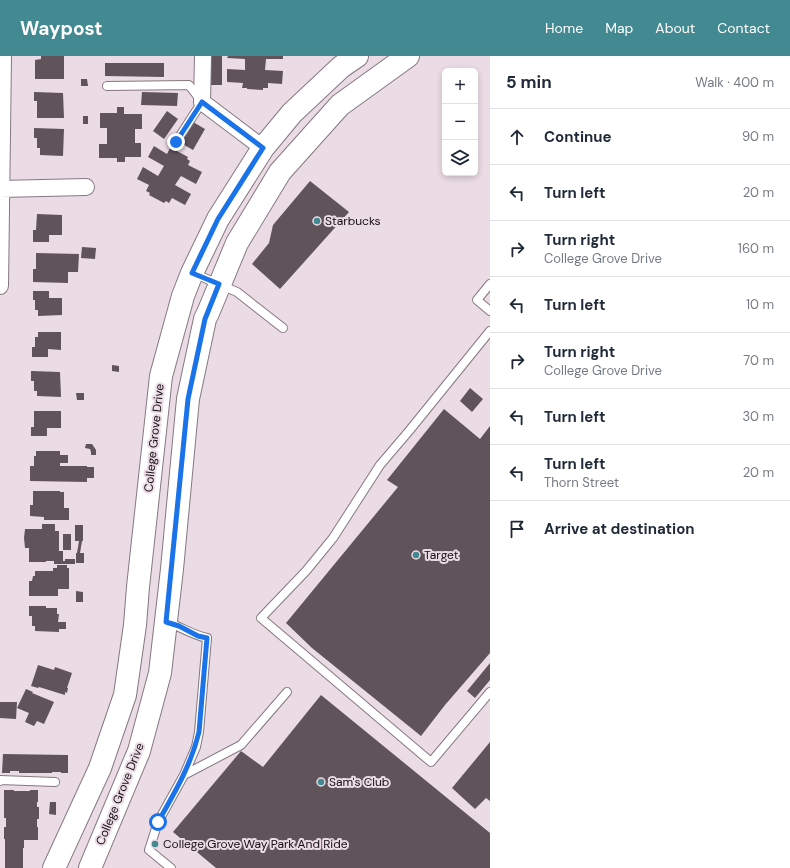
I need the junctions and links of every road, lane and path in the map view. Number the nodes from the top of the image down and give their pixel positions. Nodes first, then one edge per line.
1 (3, 56) edge
2 (203, 56) edge
3 (357, 56) edge
4 (408, 56) edge
5 (392, 63) edge
6 (107, 86) dead end
7 (202, 102) junction
8 (176, 142) dead end
9 (263, 148) junction
10 (86, 187) dead end
11 (1, 189) edge
12 (192, 273) junction
13 (219, 284) junction
14 (490, 284) edge
15 (0, 286) edge
16 (490, 311) edge
17 (283, 328) dead end
18 (490, 331) edge
19 (166, 622) junction
20 (287, 692) dead end
21 (490, 692) edge
22 (184, 775) junction
23 (0, 781) edge
24 (55, 782) dead end
25 (70, 833) junction
26 (54, 868) edge
27 (69, 868) edge
28 (90, 868) edge
29 (171, 868) edge

1 - 11 street
2 - 7 street
3 - 9 main road, College Grove Drive
4 - 5 main road, College Grove Drive
5 - 13 main road, College Grove Drive
6 - 7 lane
7 - 8 lane
7 - 9 street
9 - 12 main road, College Grove Drive
10 - 11 street
11 - 15 street
12 - 13 lane
12 - 25 main road, College Grove Drive
13 - 17 lane
13 - 19 main road, College Grove Drive
14 - 16 lane
18 - 21 lane
19 - 22 lane
19 - 28 main road, College Grove Drive
20 - 22 lane
22 - 29 lane
23 - 24 lane
25 - 26 main road, College Grove Drive
25 - 27 main road

